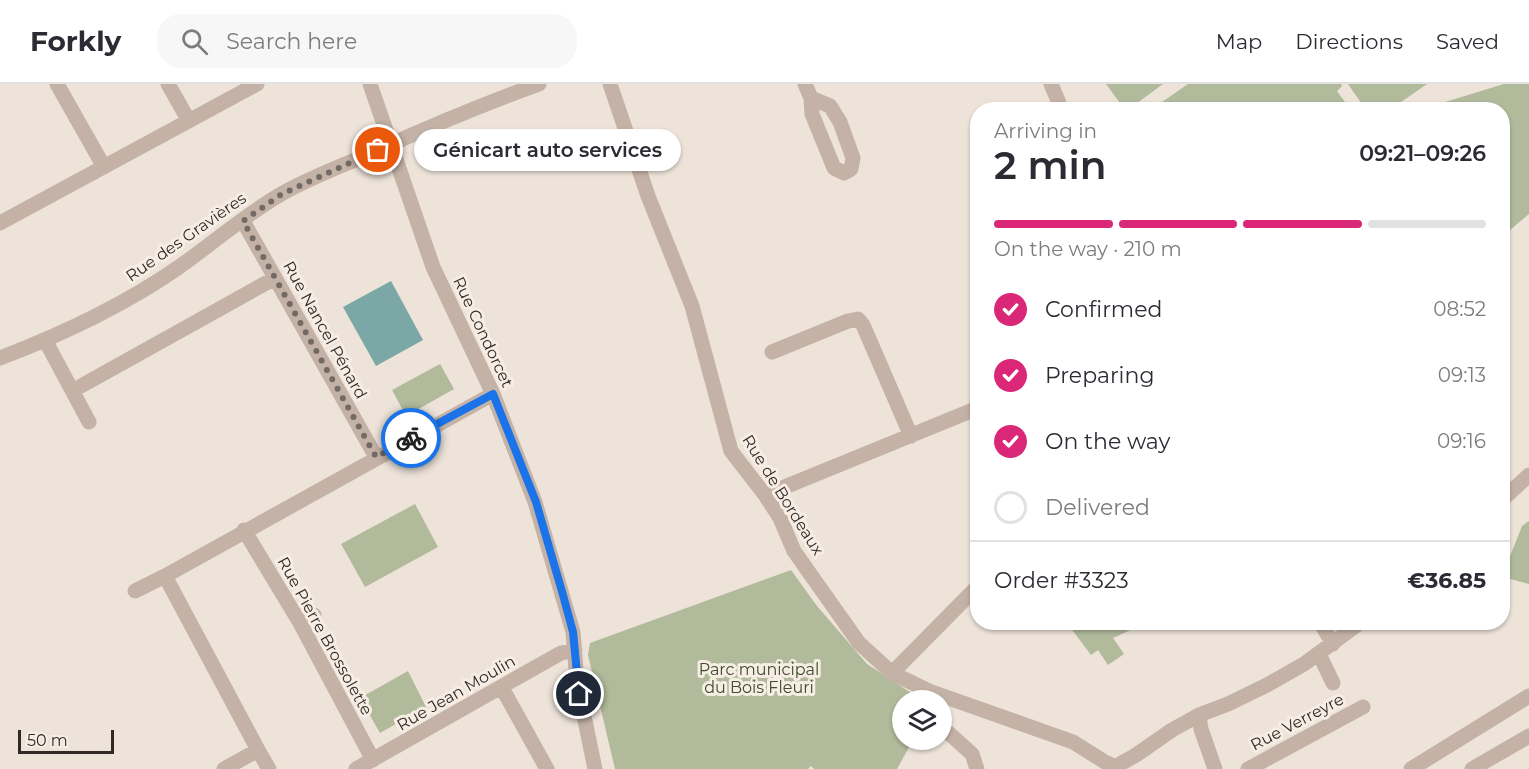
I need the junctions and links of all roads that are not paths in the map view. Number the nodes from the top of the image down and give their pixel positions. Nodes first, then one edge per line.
1 (57, 84) edge
2 (168, 84) edge
3 (257, 84) edge
4 (370, 84) edge
5 (539, 84) edge
6 (610, 84) edge
7 (805, 84) edge
8 (1051, 84) edge
9 (811, 98) dead end
10 (1059, 102) edge
11 (189, 121) junction
12 (392, 144) junction
13 (104, 167) junction
14 (243, 221) junction
15 (0, 223) edge
16 (275, 278) junction
17 (45, 340) junction
18 (772, 352) dead end
19 (0, 358) edge
20 (81, 386) dead end
21 (493, 394) junction
22 (970, 411) edge
23 (89, 422) dead end
24 (911, 436) junction
25 (376, 457) junction
26 (1529, 475) edge
27 (1510, 493) edge
28 (765, 495) junction
29 (244, 530) junction
30 (165, 576) junction
31 (135, 591) dead end
32 (970, 594) edge
33 (314, 615) dead end
34 (300, 623) junction
35 (1325, 630) edge
36 (1351, 630) edge
37 (1333, 644) junction
38 (575, 650) junction
39 (1318, 654) junction
40 (892, 673) junction
41 (1333, 683) dead end
42 (502, 688) junction
43 (920, 690) edge
44 (1529, 696) edge
45 (952, 703) edge
46 (1363, 707) dead end
47 (1199, 715) junction
48 (1529, 735) edge
49 (952, 736) edge
50 (258, 750) junction
51 (373, 760) junction
52 (1113, 767) edge
53 (224, 769) edge
54 (270, 769) edge
55 (356, 769) edge
56 (547, 769) edge
57 (595, 769) edge
58 (977, 769) edge
59 (1215, 769) edge
60 (1248, 769) edge
61 (1410, 769) edge
62 (1472, 769) edge

1 - 13 street
2 - 11 street
3 - 11 street
4 - 12 street, Rue Condorcet
5 - 12 street, Rue des Gravières
6 - 28 street, Rue de Bordeaux
7 - 9 street
8 - 10 street
11 - 13 street
12 - 14 street, Rue des Gravières
12 - 21 street, Rue Condorcet
13 - 15 street
14 - 16 street, Rue Nancel Pénard
14 - 17 street, Rue des Gravières
16 - 20 street
16 - 25 street, Rue Nancel Pénard
17 - 19 street, Rue des Gravières
17 - 23 street
18 - 24 street
21 - 25 street
21 - 38 street, Rue Condorcet
22 - 24 street
24 - 28 street
25 - 29 street
26 - 27 street
28 - 40 street, Rue de Bordeaux
29 - 30 street
29 - 34 street, Rue Pierre Brossolette
30 - 31 street
30 - 50 street
32 - 40 street
33 - 34 street
34 - 51 street, Rue Pierre Brossolette
35 - 37 street
36 - 37 street
37 - 39 street
38 - 42 street, Rue Jean Moulin
38 - 57 street, Rue Condorcet
39 - 41 street
39 - 47 street
40 - 43 street, Rue de Bordeaux
42 - 51 street, Rue Jean Moulin
42 - 56 street
44 - 61 street
45 - 52 street, Rue de Bordeaux
46 - 60 street, Rue Verreyre
47 - 52 street
47 - 59 street
48 - 62 street
49 - 58 street
50 - 53 street
50 - 54 street
51 - 55 street, Rue Jean Moulin

